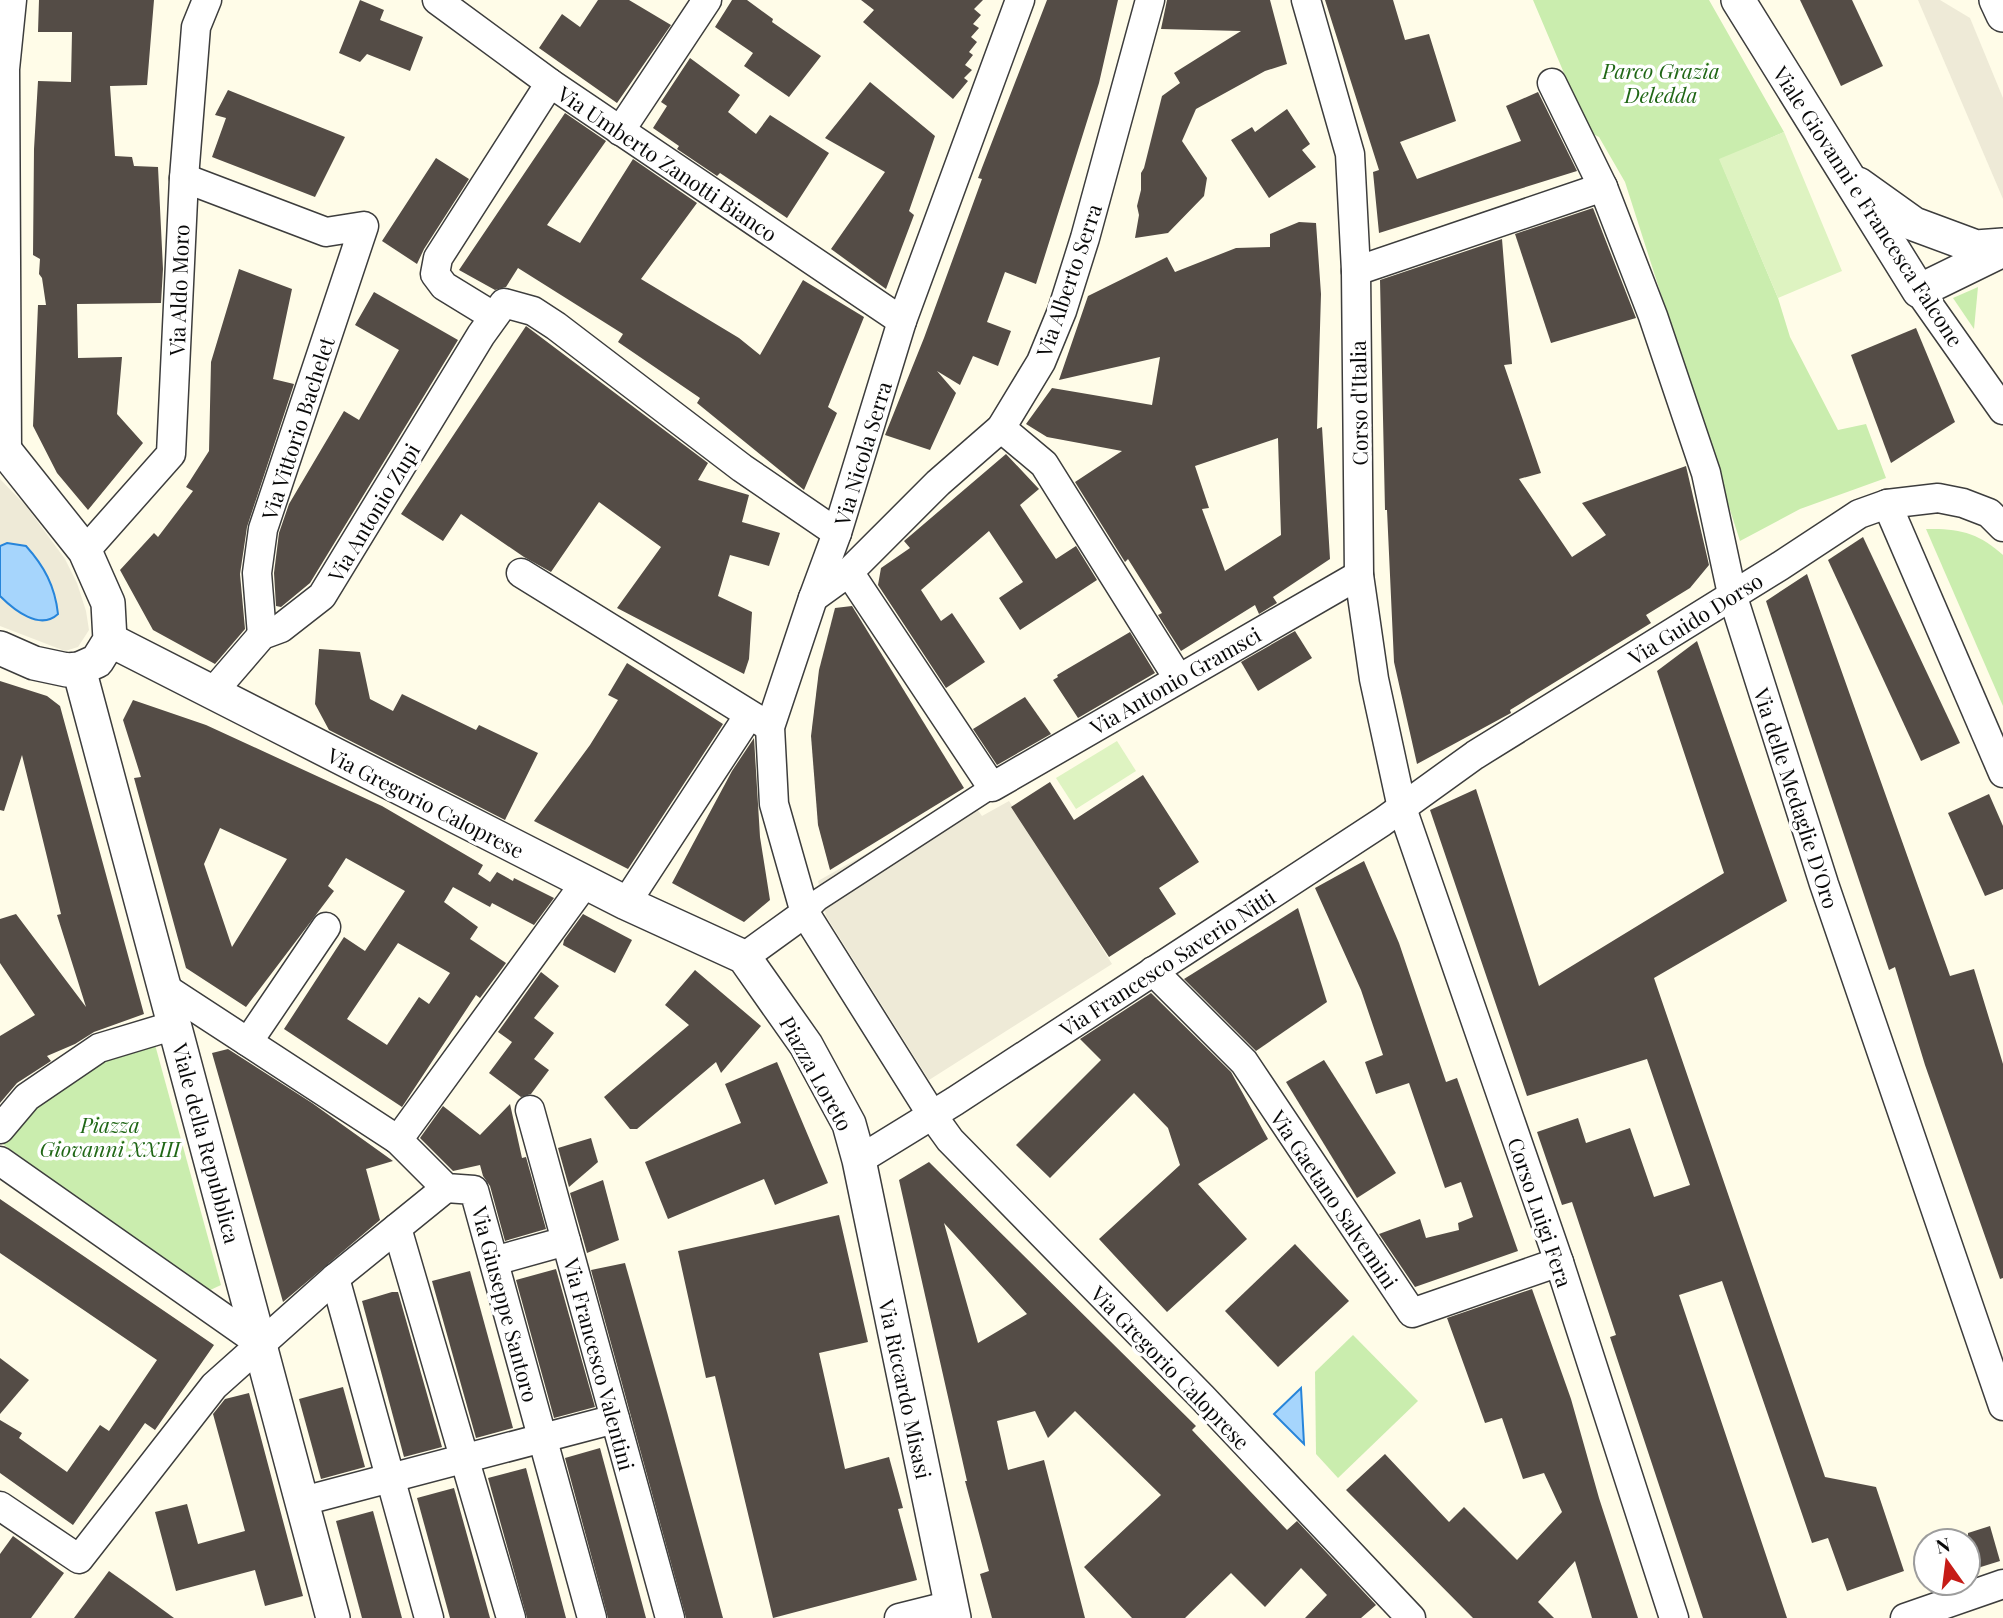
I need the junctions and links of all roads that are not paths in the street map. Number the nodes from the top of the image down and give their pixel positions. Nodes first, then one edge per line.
1 (12, 0) edge
2 (207, 0) edge
3 (437, 0) edge
4 (707, 0) edge
5 (1020, 0) edge
6 (1150, 0) edge
7 (1306, 0) edge
8 (1738, 0) edge
9 (1996, 0) edge
10 (2003, 15) edge
11 (550, 83) junction
12 (1552, 83) dead end
13 (620, 131) junction
14 (1845, 175) junction
15 (184, 178) junction
16 (1604, 187) junction
17 (2003, 247) edge
18 (1356, 271) junction
19 (1919, 291) junction
20 (499, 310) junction
21 (902, 321) junction
22 (2003, 410) edge
23 (1001, 428) junction
24 (4, 451) edge
25 (1887, 504) junction
26 (2003, 527) edge
27 (838, 533) junction
28 (85, 551) junction
29 (849, 572) junction
30 (521, 573) dead end
31 (1359, 575) junction
32 (1732, 594) junction
33 (813, 598) junction
34 (262, 635) junction
35 (110, 640) junction
36 (0, 648) edge
37 (79, 669) junction
38 (1178, 678) junction
39 (212, 693) junction
40 (760, 721) junction
41 (2003, 772) edge
42 (992, 787) junction
43 (1402, 808) junction
44 (585, 883) junction
45 (626, 904) junction
46 (805, 913) junction
47 (326, 927) dead end
48 (744, 957) junction
49 (1153, 971) junction
50 (165, 988) junction
51 (175, 1025) junction
52 (248, 1042) junction
53 (530, 1110) dead end
54 (932, 1115) junction
55 (0, 1129) edge
56 (398, 1140) junction
57 (859, 1160) junction
58 (0, 1161) edge
59 (446, 1188) junction
60 (397, 1228) junction
61 (566, 1241) junction
62 (494, 1261) junction
63 (1559, 1262) junction
64 (335, 1278) junction
65 (261, 1344) junction
66 (2003, 1406) edge
67 (615, 1419) junction
68 (542, 1438) junction
69 (464, 1458) junction
70 (390, 1478) junction
71 (303, 1501) junction
72 (0, 1506) edge
73 (2003, 1584) edge
74 (952, 1612) edge
75 (1935, 1613) edge
76 (333, 1618) edge
77 (429, 1618) edge
78 (511, 1618) edge
79 (592, 1618) edge
80 (670, 1618) edge
81 (899, 1618) edge
82 (1411, 1618) edge
83 (1674, 1618) edge
84 (1905, 1618) edge

1 - 24 street
2 - 15 street, Via Aldo Moro
3 - 11 street, Via Umberto Zanotti Bianco
4 - 13 street
5 - 21 street, Via Nicola Serra
6 - 23 street, Via Alberto Serra
7 - 18 street, Corso d'Italia
8 - 14 street, Viale Giovanni e Francesca Falcone
9 - 10 street
11 - 13 street, Via Umberto Zanotti Bianco
11 - 20 street
12 - 16 street, Via delle Medaglie D'Oro
13 - 21 street, Via Umberto Zanotti Bianco
14 - 17 street
14 - 19 street, Viale Giovanni e Francesca Falcone
15 - 28 street, Via Aldo Moro
15 - 34 street, Via Vittorio Bachelet
16 - 18 street
16 - 32 street, Via delle Medaglie D'Oro
17 - 19 street
18 - 31 street, Corso d'Italia
19 - 22 street, Viale Giovanni e Francesca Falcone
20 - 27 street
20 - 34 street, Via Antonio Zupi
21 - 27 street, Via Nicola Serra
23 - 29 street, Via Alberto Serra
23 - 38 street
24 - 28 street
25 - 26 street, Via Guido Dorso
25 - 32 street, Via Guido Dorso
25 - 41 street
27 - 33 street, Via Nicola Serra
28 - 35 street
29 - 33 street, Via Alberto Serra
29 - 42 street
30 - 40 street
31 - 38 street, Via Antonio Gramsci
31 - 43 street, Corso d'Italia
32 - 43 street, Via Guido Dorso
32 - 66 street, Via delle Medaglie D'Oro
33 - 40 street, Via Nicola Serra
34 - 39 street, Via Antonio Zupi
35 - 37 street
35 - 39 street, Via Gregorio Caloprese
36 - 37 street
37 - 50 street, Viale della Repubblica
38 - 42 street, Via Antonio Gramsci
39 - 44 street, Via Gregorio Caloprese
40 - 45 street
40 - 46 street, Via Nicola Serra
42 - 46 street
43 - 49 street, Via Francesco Saverio Nitti
43 - 63 street, Corso Luigi Fera
44 - 45 street, Via Gregorio Caloprese
44 - 56 street
45 - 48 street, Via Gregorio Caloprese
46 - 48 street
46 - 54 street
47 - 52 street
48 - 57 street, Piazza Loreto
49 - 54 street, Via Francesco Saverio Nitti
49 - 63 street, Via Gaetano Salvemini
50 - 51 street, Viale della Repubblica
50 - 52 street, Via Giuseppe Santoro
51 - 55 street
51 - 65 street, Viale della Repubblica
52 - 56 street, Via Giuseppe Santoro
53 - 61 street, Via Francesco Valentini
54 - 57 street
54 - 82 street, Via Gregorio Caloprese
56 - 59 street, Via Giuseppe Santoro
57 - 74 street, Via Riccardo Misasi
58 - 65 street
59 - 60 street
59 - 62 street, Via Giuseppe Santoro
60 - 64 street
60 - 69 street
61 - 62 street
61 - 67 street, Via Francesco Valentini
62 - 68 street, Via Giuseppe Santoro
63 - 83 street, Corso Luigi Fera
64 - 65 street
64 - 70 street
65 - 71 street, Viale della Repubblica
65 - 72 street
67 - 68 street
67 - 80 street, Via Francesco Valentini
68 - 69 street
68 - 79 street, Via Giuseppe Santoro
69 - 70 street
69 - 78 street
70 - 71 street
70 - 77 street
71 - 76 street, Viale della Repubblica
73 - 75 street
74 - 81 street
75 - 84 street

